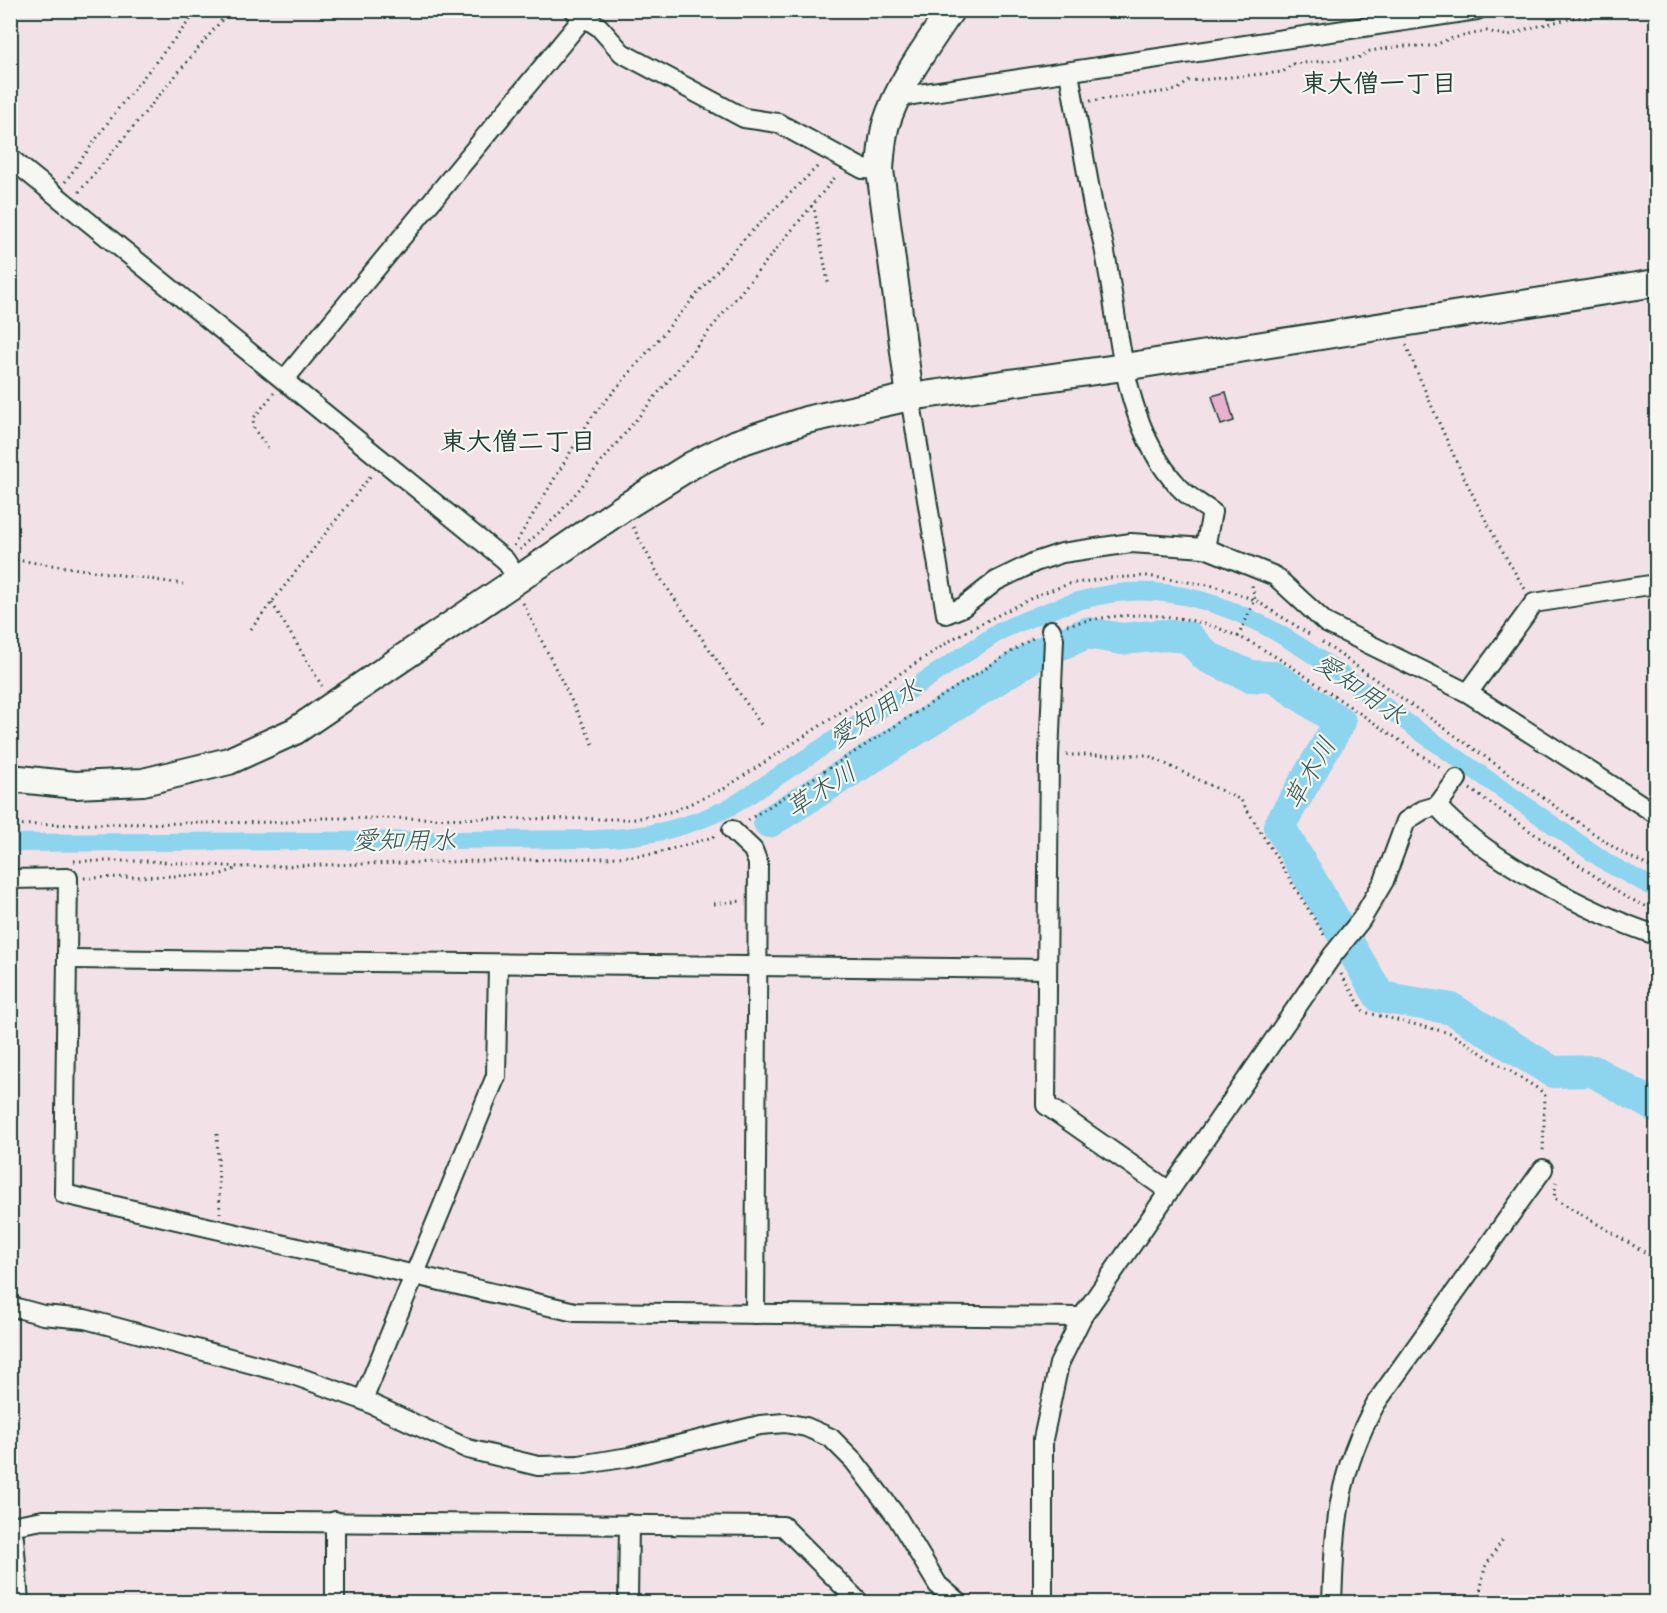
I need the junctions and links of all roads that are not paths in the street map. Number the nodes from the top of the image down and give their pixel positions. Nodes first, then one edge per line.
1 (951, 10) edge
2 (1477, 10) edge
3 (578, 14) edge
4 (1069, 72) junction
5 (899, 98) junction
6 (10, 158) edge
7 (880, 171) junction
8 (1656, 283) edge
9 (1124, 367) junction
10 (285, 381) junction
11 (910, 397) junction
12 (1205, 548) junction
13 (511, 570) junction
14 (1656, 584) edge
15 (1051, 630) road end
16 (1468, 693) junction
17 (10, 778) edge
18 (1457, 779) dead end
19 (1437, 806) junction
20 (1656, 814) edge
21 (732, 830) road end
22 (10, 879) edge
23 (1656, 935) edge
24 (68, 959) junction
25 (498, 965) junction
26 (756, 965) junction
27 (1046, 969) junction
28 (1543, 1169) road end
29 (1169, 1191) junction
30 (417, 1274) junction
31 (10, 1306) edge
32 (755, 1314) junction
33 (1082, 1317) junction
34 (363, 1400) junction
35 (335, 1521) junction
36 (629, 1524) junction
37 (10, 1526) edge
38 (10, 1539) edge
39 (15, 1602) edge
40 (335, 1602) edge
41 (628, 1602) edge
42 (859, 1602) edge
43 (958, 1602) edge
44 (1043, 1602) edge
45 (1332, 1602) edge

1 - 5 street
2 - 4 street
3 - 7 street
3 - 10 street
4 - 5 street
4 - 9 street
5 - 7 street
6 - 10 street
7 - 11 street
8 - 9 street
9 - 11 street
9 - 12 street
10 - 13 street
11 - 12 street
11 - 13 street
12 - 16 street
13 - 17 street
14 - 16 street
15 - 27 street
16 - 20 street
18 - 19 street
19 - 23 street
19 - 29 street
21 - 26 street
22 - 24 street
24 - 25 street
24 - 30 street
25 - 26 street
25 - 30 street
26 - 27 street
26 - 32 street
27 - 29 street
28 - 45 street
29 - 33 street
30 - 32 street
30 - 34 street
31 - 34 street
32 - 33 street
33 - 44 street
34 - 43 street
35 - 36 street
35 - 37 street
35 - 40 street
36 - 41 street
36 - 42 street
38 - 39 street

